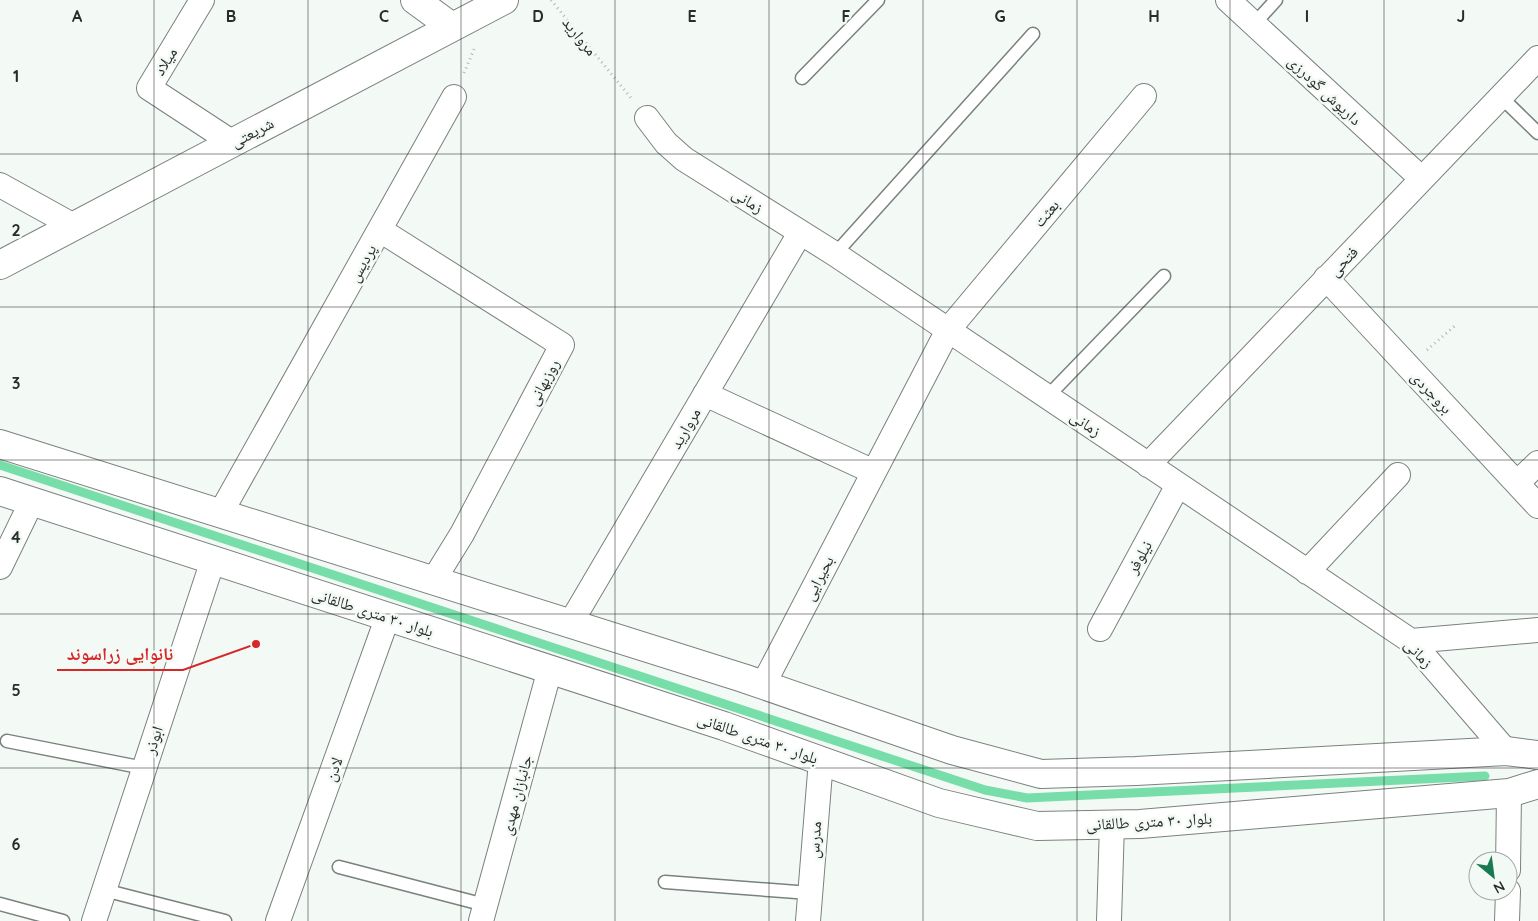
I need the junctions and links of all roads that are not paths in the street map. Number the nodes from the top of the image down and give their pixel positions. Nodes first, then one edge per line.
1 (202, 0) edge
2 (415, 0) edge
3 (878, 0) edge
4 (1228, 0) edge
5 (1276, 0) edge
6 (498, 3) edge
7 (1254, 24) junction
8 (452, 27) junction
9 (1033, 34) dead end
10 (1538, 58) edge
11 (802, 78) dead end
12 (1144, 96) dead end
13 (1501, 96) junction
14 (454, 97) road end
15 (647, 118) road end
16 (1538, 133) edge
17 (233, 143) junction
18 (1422, 179) junction
19 (0, 185) edge
20 (74, 226) junction
21 (380, 230) junction
22 (800, 233) junction
23 (835, 254) junction
24 (0, 265) edge
25 (1164, 276) dead end
26 (1326, 278) junction
27 (948, 330) junction
28 (705, 394) junction
29 (1046, 397) junction
30 (0, 444) edge
31 (1538, 463) edge
32 (1148, 465) junction
33 (874, 472) junction
34 (1398, 474) dead end
35 (1517, 484) junction
36 (1178, 485) junction
37 (0, 491) edge
38 (32, 501) junction
39 (1538, 506) edge
40 (220, 514) junction
41 (213, 560) junction
42 (0, 566) edge
43 (1307, 572) junction
44 (433, 581) junction
45 (388, 616) junction
46 (570, 624) junction
47 (1100, 629) dead end
48 (1538, 630) edge
49 (1410, 642) junction
50 (550, 669) junction
51 (763, 685) junction
52 (7, 741) dead end
53 (1506, 751) junction
54 (1538, 755) edge
55 (820, 760) junction
56 (144, 768) junction
57 (1538, 784) edge
58 (1509, 794) junction
59 (1112, 824) junction
60 (1508, 851) edge
61 (339, 867) dead end
62 (665, 882) dead end
63 (104, 890) junction
64 (810, 893) junction
65 (1508, 901) edge
66 (0, 904) edge
67 (483, 913) edge
68 (63, 921) edge
69 (94, 921) edge
70 (225, 921) edge
71 (278, 921) edge
72 (808, 921) edge
73 (1109, 921) edge
74 (1508, 921) edge

1 - 17 street, میلاد
2 - 8 main road
3 - 11 lane
4 - 7 street, داریوش گودرزی
5 - 7 lane
6 - 8 main road, شریعتی
7 - 18 street, داریوش گودرزی
8 - 17 main road, شریعتی
9 - 23 lane
10 - 13 street, فتحی
12 - 27 street, بعثت
13 - 16 lane
13 - 18 street, فتحی
14 - 21 street, پردیس
15 - 22 street, زمانی
17 - 20 main road, شریعتی
18 - 26 street, فتحی
19 - 20 street
20 - 24 main road, شریعتی
21 - 40 street, پردیس
21 - 44 street, روزبهانی
22 - 23 street, زمانی
22 - 28 street, مروارید
23 - 27 street, زمانی
25 - 29 lane
26 - 32 street, فتحی
26 - 35 street, بروجردی
27 - 29 street, زمانی
27 - 33 street, بحیرایی
28 - 33 street
28 - 46 street, مروارید
29 - 32 street, زمانی
30 - 40 main road
31 - 35 street
32 - 36 street, زمانی
33 - 51 street, بحیرایی
34 - 43 street
35 - 39 street, بروجردی
36 - 43 street, زمانی
36 - 47 street, نیلوفر
37 - 38 main road, بلوار ۳۰ متری طالقانی
38 - 41 main road, بلوار ۳۰ متری طالقانی
38 - 42 street
40 - 44 main road
41 - 45 main road, بلوار ۳۰ متری طالقانی
41 - 56 street, ابوذر
43 - 49 street, زمانی
44 - 46 main road
45 - 50 main road, بلوار ۳۰ متری طالقانی
45 - 71 street, لادن
46 - 51 main road
48 - 49 street
49 - 53 street, زمانی
50 - 55 main road, بلوار ۳۰ متری طالقانی
50 - 67 street, جانبازان مهدی
51 - 53 main road
52 - 56 lane
53 - 54 main road
55 - 59 main road, بلوار ۳۰ متری طالقانی
55 - 64 street, مدرس
56 - 63 street, ابوذر
57 - 58 main road, بلوار ۳۰ متری طالقانی
58 - 59 main road, بلوار ۳۰ متری طالقانی
58 - 60 street
59 - 73 street
61 - 67 lane
62 - 64 lane
63 - 69 street, ابوذر
63 - 70 lane
64 - 72 street, مدرس
65 - 74 street
66 - 68 lane

